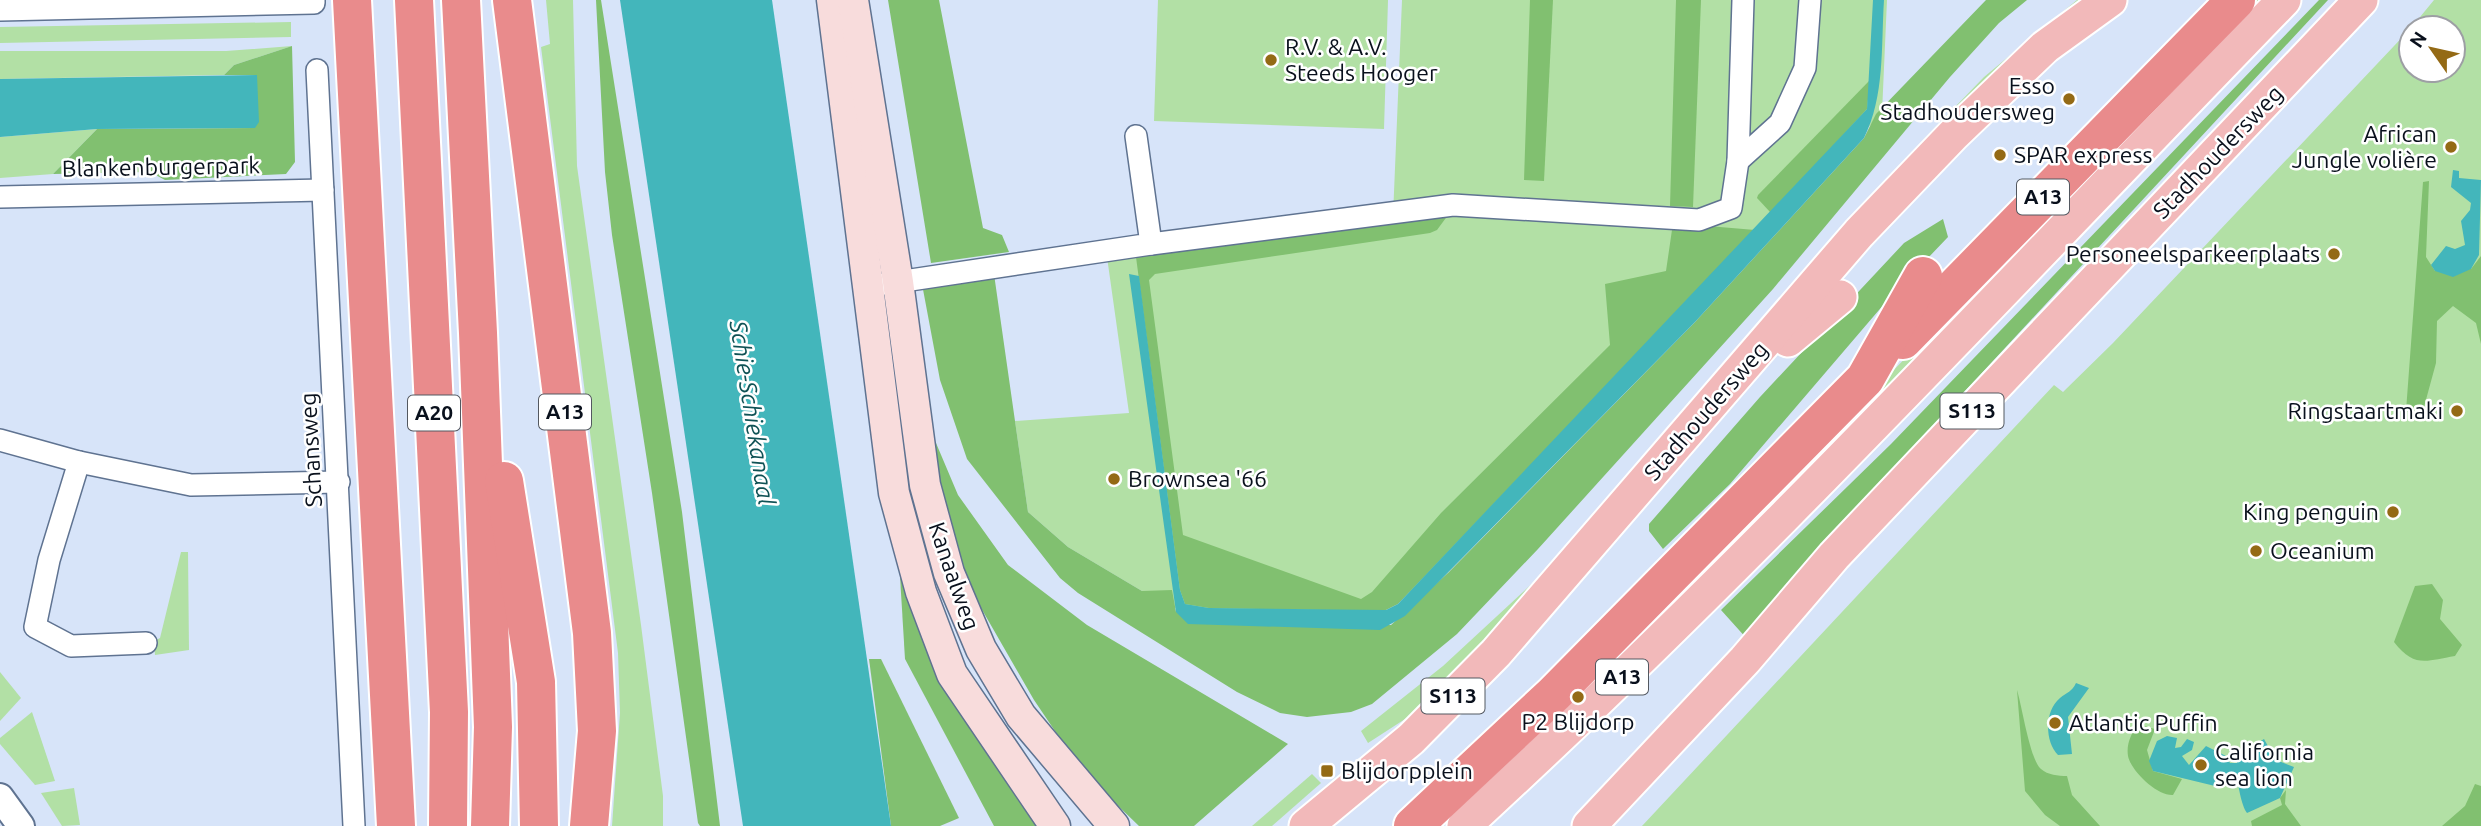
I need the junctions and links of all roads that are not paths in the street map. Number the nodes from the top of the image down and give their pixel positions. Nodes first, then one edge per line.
1 (352, 0) edge
2 (377, 0) edge
3 (414, 0) edge
4 (461, 0) edge
5 (512, 0) edge
6 (832, 0) edge
7 (853, 0) edge
8 (1743, 0) edge
9 (1810, 0) edge
10 (2110, 0) edge
11 (2284, 0) edge
12 (2361, 0) edge
13 (314, 1) edge
14 (2229, 8) edge
15 (0, 10) edge
16 (2178, 24) dead end
17 (317, 70) dead end
18 (1136, 136) dead end
19 (1738, 162) junction
20 (323, 190) junction
21 (0, 197) edge
22 (1152, 244) junction
23 (1923, 276) dead end
24 (898, 282) junction
25 (867, 286) junction
26 (1840, 297) dead end
27 (478, 333) junction
28 (1865, 379) junction
29 (1691, 431) junction
30 (0, 440) edge
31 (79, 462) junction
32 (339, 482) junction
33 (1762, 511) junction
34 (146, 643) dead end
35 (0, 797) edge
36 (21, 826) edge
37 (354, 826) edge
38 (396, 826) edge
39 (417, 826) edge
40 (448, 826) edge
41 (490, 826) edge
42 (539, 826) edge
43 (589, 826) edge
44 (1055, 826) edge
45 (1114, 826) edge
46 (1306, 826) edge
47 (1413, 826) edge
48 (1464, 826) edge
49 (1589, 826) edge

1 - 38 highway, A20
2 - 39 highway, A20
3 - 40 highway, A20
4 - 27 highway, A20
5 - 43 highway, A13
6 - 25 main road, Kanaalweg
7 - 24 main road, Kanaalweg
8 - 19 street
9 - 19 street
10 - 29 main road, Stadhoudersweg / S113
11 - 33 main road, A13
12 - 49 main road, Stadhoudersweg / S113
13 - 15 street
14 - 16 highway, A13
14 - 28 highway, A13
17 - 20 street, Schansweg
18 - 22 street
19 - 22 street
20 - 21 street, Blankenburgerpark
20 - 32 street, Schansweg
22 - 24 street
23 - 28 highway, A13
24 - 25 street
24 - 45 main road, Kanaalweg
25 - 44 main road, Kanaalweg
26 - 29 main road
27 - 41 highway, A20
27 - 42 highway, A20
28 - 33 highway, A13
29 - 46 main road, Stadhoudersweg / S113
30 - 31 street
31 - 32 street
31 - 34 street
32 - 37 street, Schansweg
33 - 47 highway, A13
33 - 48 main road, A13
35 - 36 street

